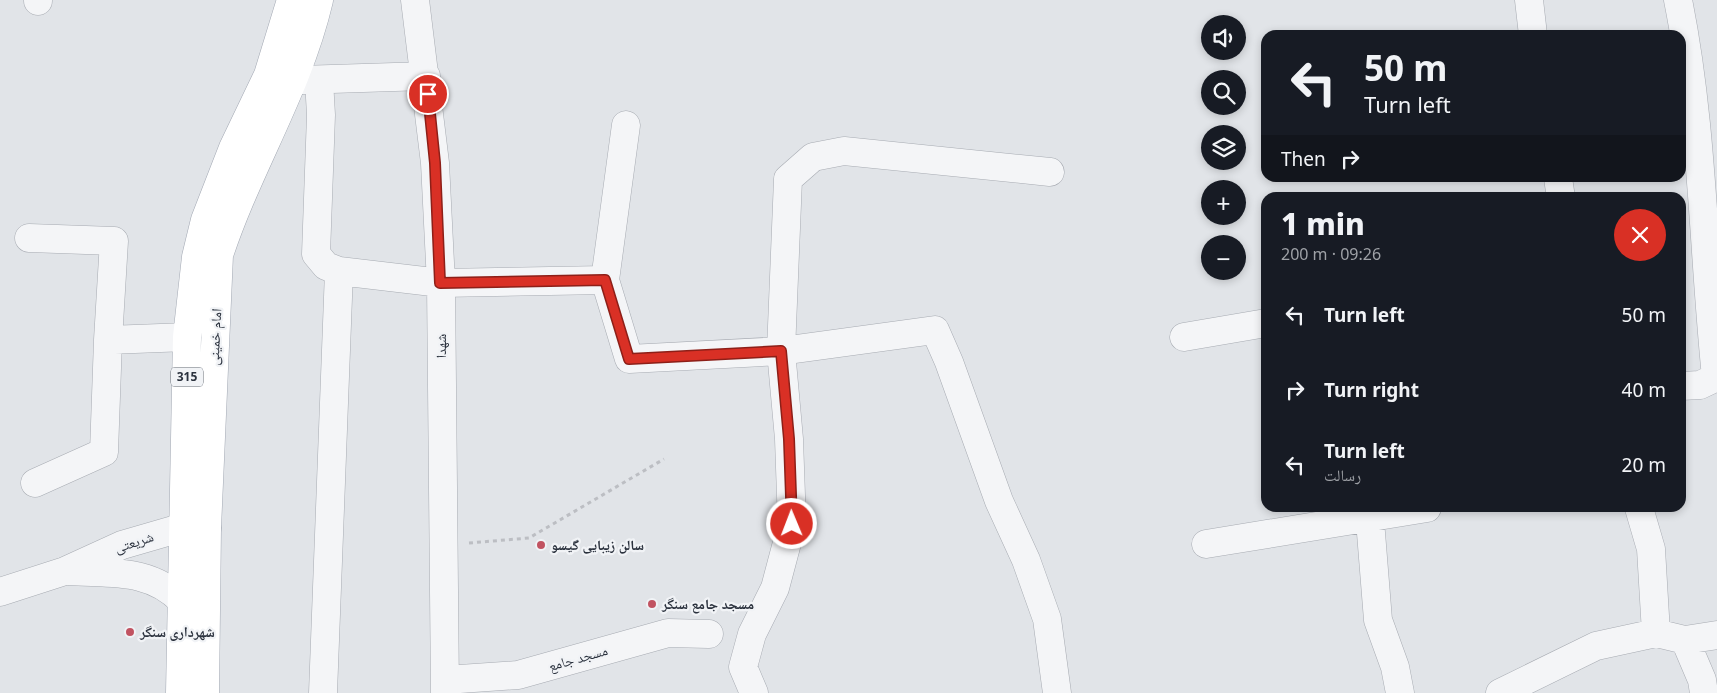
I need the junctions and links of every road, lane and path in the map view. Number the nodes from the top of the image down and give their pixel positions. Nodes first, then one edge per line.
1 (291, 0) edge
2 (320, 0) edge
3 (415, 0) edge
4 (1529, 0) edge
5 (1678, 0) edge
6 (1532, 30) edge
7 (1684, 30) edge
8 (1686, 38) edge
9 (268, 75) junction
10 (426, 76) junction
11 (307, 80) junction
12 (1688, 107) edge
13 (626, 125) dead end
14 (1050, 172) dead end
15 (29, 238) dead end
16 (339, 271) junction
17 (605, 280) junction
18 (440, 283) junction
19 (1261, 324) edge
20 (187, 337) junction
21 (1184, 337) dead end
22 (108, 340) junction
23 (781, 351) junction
24 (1716, 377) edge
25 (1686, 385) edge
26 (664, 459) dead end
27 (35, 483) dead end
28 (1640, 512) edge
29 (1370, 513) edge
30 (195, 528) junction
31 (1206, 544) dead end
32 (442, 545) junction
33 (64, 571) junction
34 (0, 592) edge
35 (182, 601) junction
36 (1656, 633) junction
37 (709, 634) dead end
38 (1717, 635) edge
39 (1685, 640) junction
40 (518, 684) edge
41 (445, 687) edge
42 (180, 693) edge
43 (205, 693) edge
44 (324, 693) edge
45 (754, 693) edge
46 (1057, 693) edge
47 (1400, 693) edge
48 (1500, 693) edge
49 (1704, 693) edge

1 - 9 main road, امام خمینی / 315
2 - 11 main road, امام خمینی
3 - 10 street, شهدا
4 - 6 street
5 - 7 street
8 - 12 street
9 - 11 street
9 - 20 main road, امام خمینی / 315
10 - 11 street
10 - 18 street, شهدا
11 - 16 street
11 - 30 main road, امام خمینی / 315
12 - 24 street
13 - 17 street
14 - 23 street
15 - 22 street
16 - 18 street
16 - 44 street
17 - 18 street
17 - 23 street
18 - 32 street, شهدا
19 - 21 street
20 - 22 street
20 - 30 main road, امام خمینی / 315
22 - 27 street
23 - 45 street
23 - 46 street
24 - 25 street
26 - 32 path
28 - 36 street
29 - 31 street
29 - 47 street
30 - 33 street, شریعتی
30 - 35 main road, امام خمینی / 315
30 - 43 main road, امام خمینی / 315
32 - 41 street, شهدا
33 - 34 street, شریعتی
33 - 35 street, شریعتی
35 - 42 main road, امام خمینی / 315
36 - 39 street
36 - 48 street
37 - 40 street, مسجد جامع
38 - 39 street
39 - 49 street
40 - 41 street, مسجد جامع

